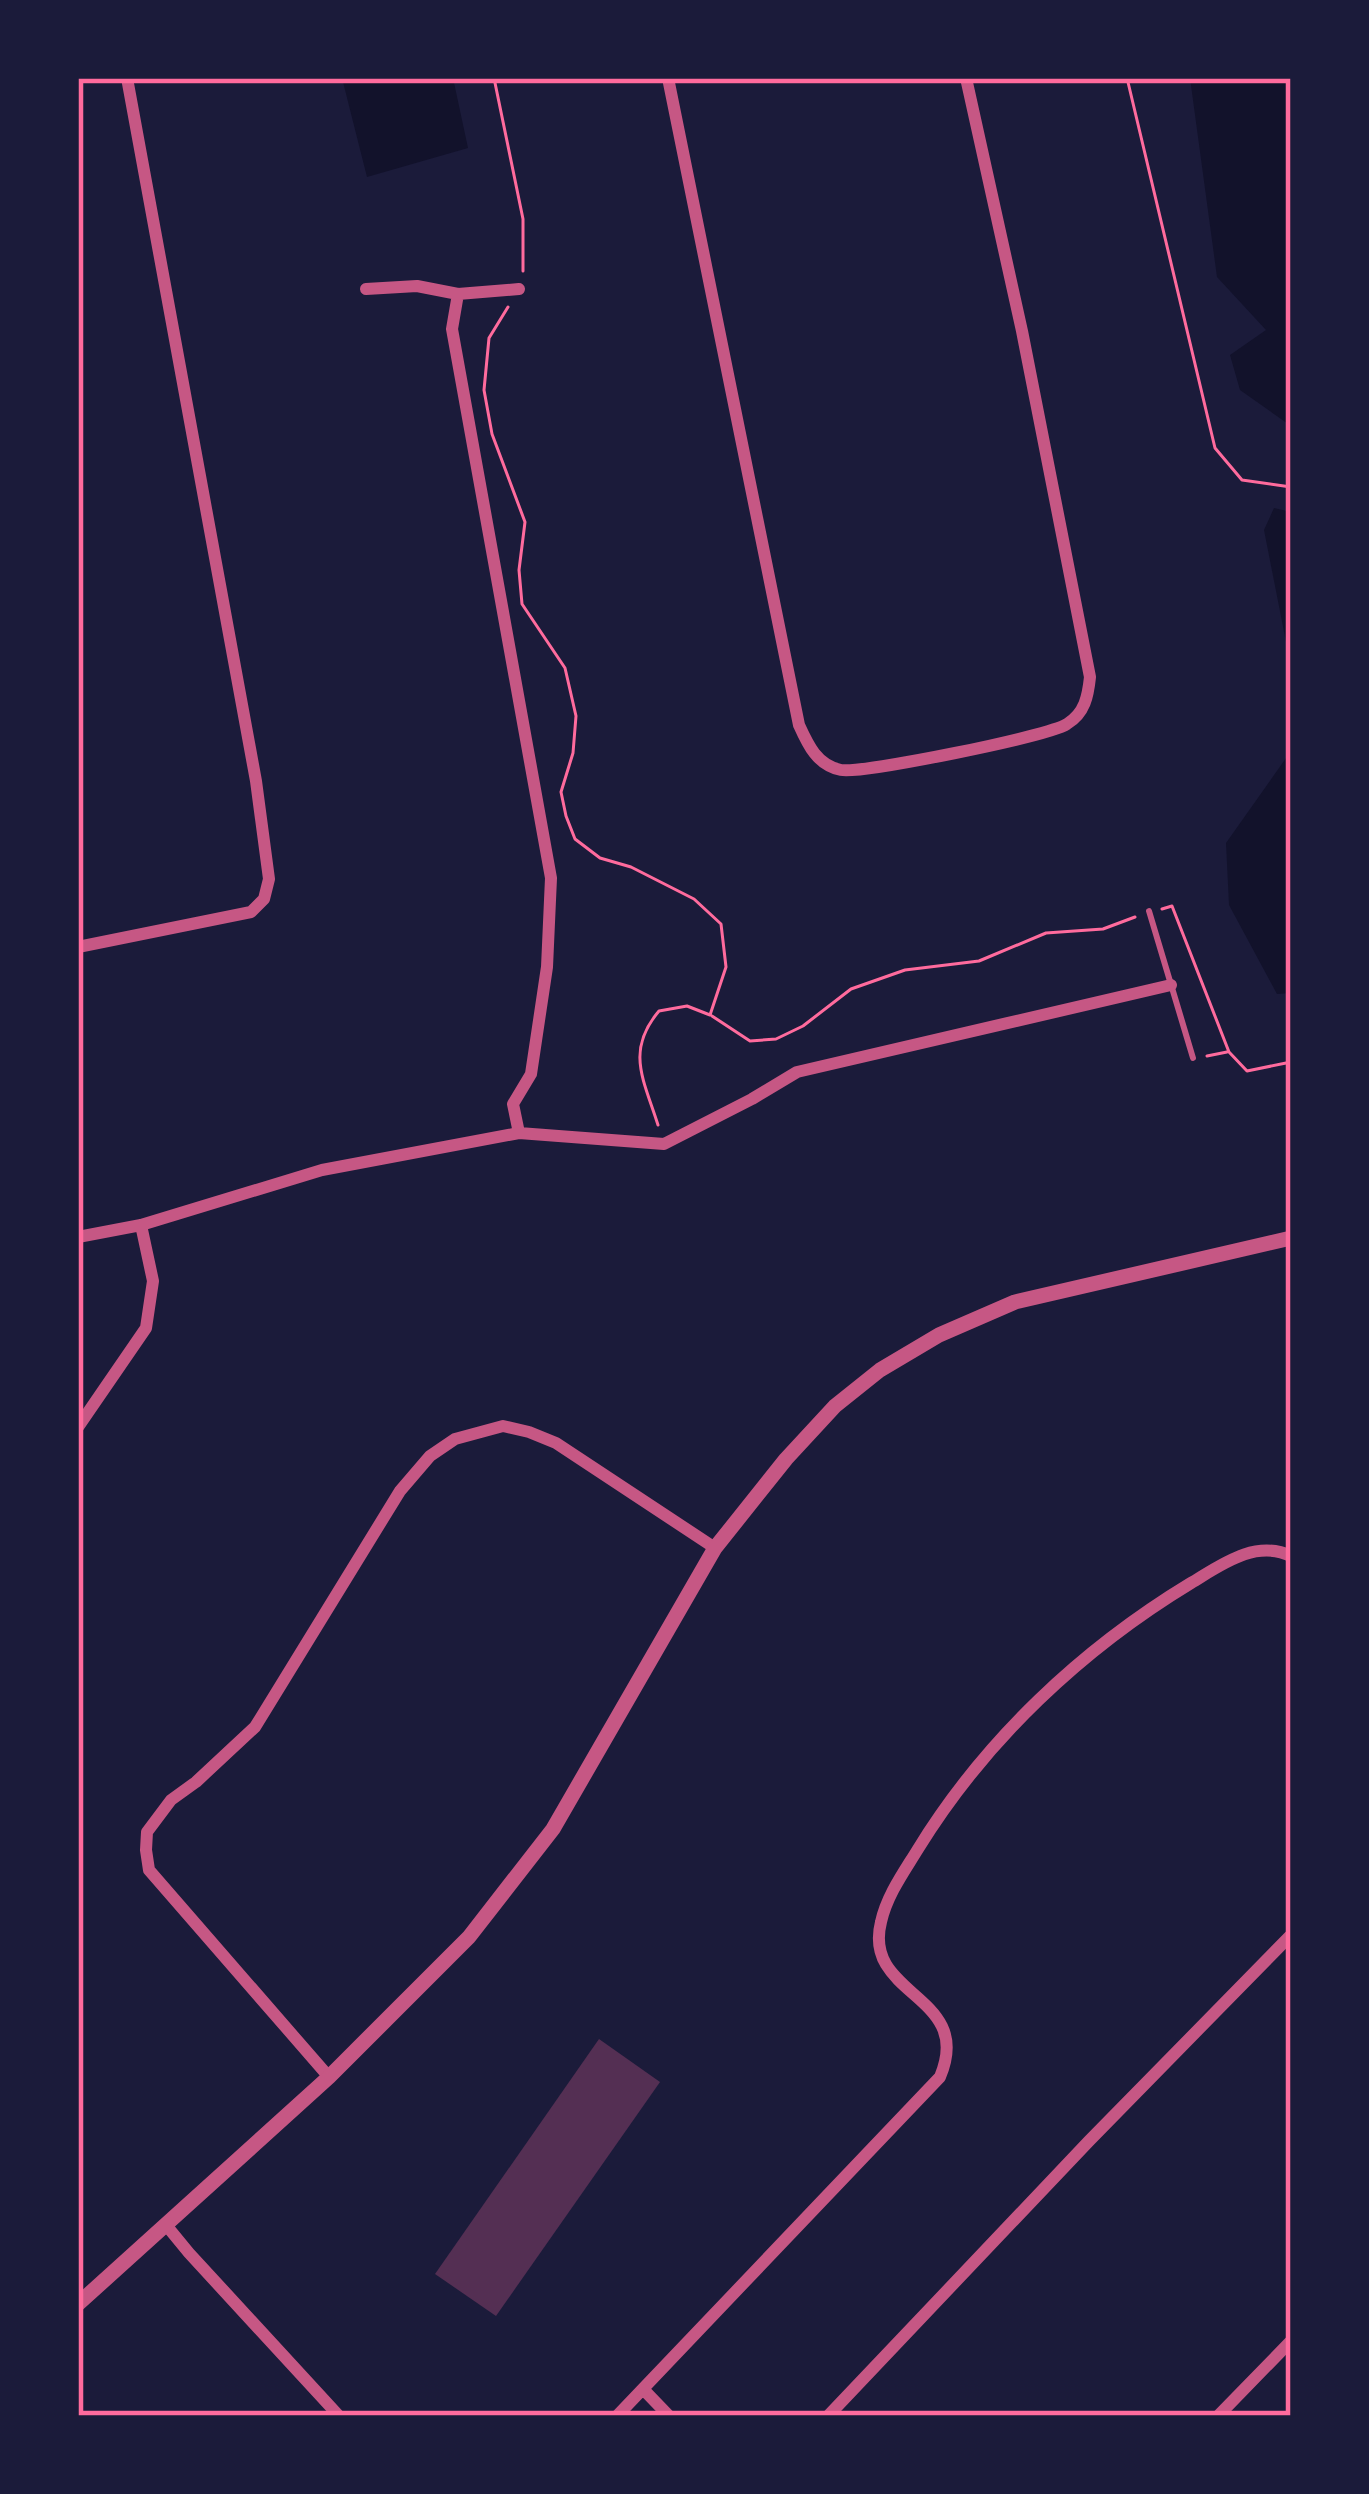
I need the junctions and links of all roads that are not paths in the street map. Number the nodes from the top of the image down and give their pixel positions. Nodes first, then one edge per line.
1 (127, 78) edge
2 (668, 78) edge
3 (966, 78) edge
4 (366, 289) dead end
5 (519, 289) road end
6 (458, 294) junction
7 (1149, 911) road end
8 (78, 947) edge
9 (1171, 985) junction
10 (1193, 1058) road end
11 (519, 1133) junction
12 (141, 1226) junction
13 (78, 1237) edge
14 (1291, 1238) edge
15 (78, 1426) edge
16 (715, 1548) junction
17 (1291, 1556) edge
18 (1291, 1935) edge
19 (329, 2077) junction
20 (166, 2225) junction
21 (78, 2304) edge
22 (1291, 2341) edge
23 (643, 2390) junction
24 (339, 2416) edge
25 (617, 2416) edge
26 (669, 2416) edge
27 (828, 2416) edge
28 (1218, 2416) edge

1 - 8 street
2 - 3 street
4 - 6 street
5 - 6 street
6 - 11 street
7 - 9 lane
9 - 10 lane
9 - 11 street
11 - 12 street
12 - 13 street
12 - 15 street
14 - 16 street
16 - 19 street
16 - 19 street
17 - 23 street
18 - 27 street
19 - 20 street
20 - 21 street
20 - 24 street
22 - 28 street
23 - 25 street
23 - 26 street

